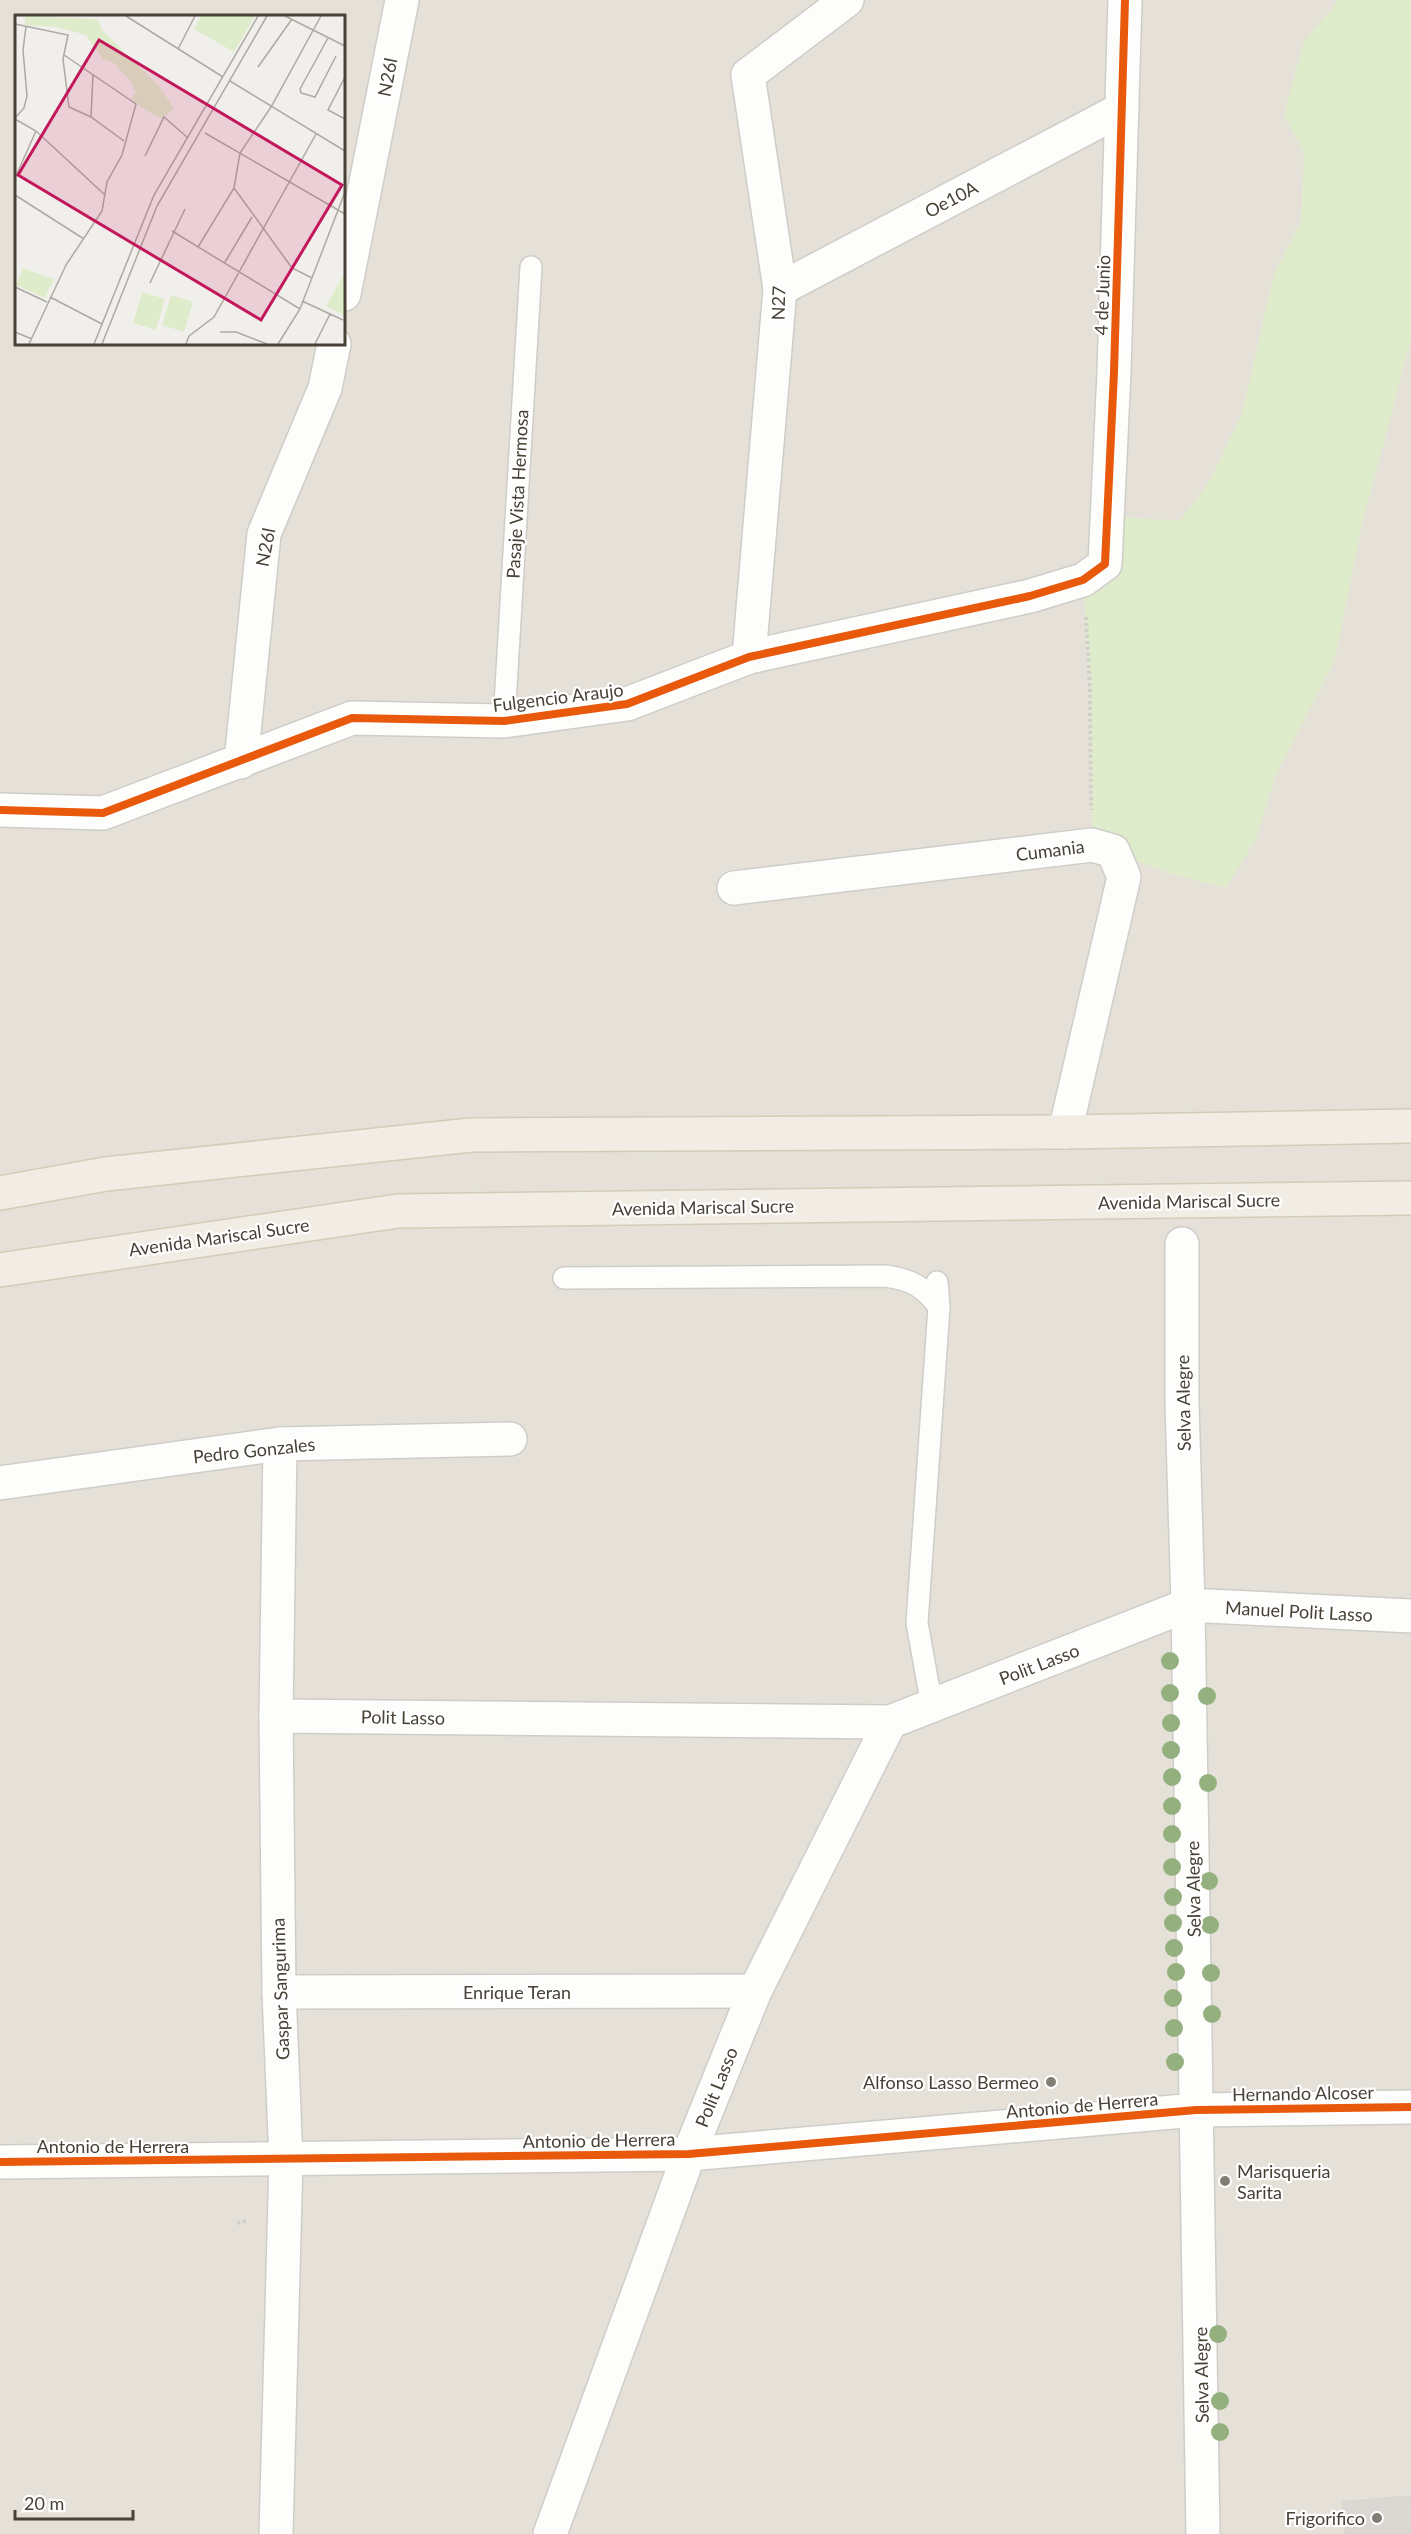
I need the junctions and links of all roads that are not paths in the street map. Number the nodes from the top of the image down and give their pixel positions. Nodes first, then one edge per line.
1 (402, 0) edge
2 (847, 0) edge
3 (1125, 0) edge
4 (1122, 109) junction
5 (531, 267) dead end
6 (345, 289) edge
7 (780, 289) junction
8 (334, 345) edge
9 (1083, 580) joint
10 (749, 657) junction
11 (504, 722) junction
12 (241, 762) junction
13 (0, 810) edge
14 (734, 888) dead end
15 (1411, 1126) edge
16 (1065, 1132) junction
17 (0, 1193) edge
18 (1411, 1198) edge
19 (1182, 1244) dead end
20 (0, 1270) edge
21 (564, 1278) dead end
22 (937, 1282) dead end
23 (939, 1307) junction
24 (510, 1439) dead end
25 (280, 1444) junction
26 (0, 1483) edge
27 (1188, 1605) junction
28 (1411, 1616) edge
29 (932, 1706) junction
30 (276, 1716) junction
31 (890, 1722) junction
32 (755, 1991) junction
33 (279, 1992) junction
34 (1411, 2107) edge
35 (1196, 2110) junction
36 (688, 2154) junction
37 (286, 2160) junction
38 (0, 2162) edge
39 (276, 2534) edge
40 (550, 2534) edge
41 (1203, 2534) edge

1 - 6 street, N26l
2 - 7 street, N27
3 - 4 street, 4 de Junio
4 - 7 street, Oe10A
4 - 9 street, 4 de Junio
5 - 11 lane, Pasaje Vista Hermosa
7 - 10 street, N27
8 - 12 street, N26l
9 - 10 street, Fulgencio Araujo
10 - 11 street, Fulgencio Araujo
11 - 12 street, Fulgencio Araujo
12 - 13 street, Fulgencio Araujo
14 - 16 street, Cumania
15 - 16 main road
16 - 17 main road
18 - 20 main road, Avenida Mariscal Sucre
19 - 27 street, Selva Alegre
21 - 23 lane
22 - 23 lane
23 - 29 lane
24 - 25 street, Pedro Gonzales
25 - 26 street, Pedro Gonzales
25 - 30 street, Gaspar Sangurima
27 - 28 street, Manuel Polit Lasso
27 - 29 street, Polit Lasso
27 - 35 street, Selva Alegre
29 - 31 street, Polit Lasso
30 - 31 street, Polit Lasso
30 - 33 street, Gaspar Sangurima
31 - 32 street, Polit Lasso
32 - 33 street, Enrique Teran
32 - 36 street, Polit Lasso
33 - 37 street, Gaspar Sangurima
34 - 35 street, Hernando Alcoser
35 - 36 street, Antonio de Herrera
35 - 41 street, Selva Alegre
36 - 37 street, Antonio de Herrera
36 - 40 street, Polit Lasso
37 - 38 street, Antonio de Herrera
37 - 39 street, Gaspar Sangurima

